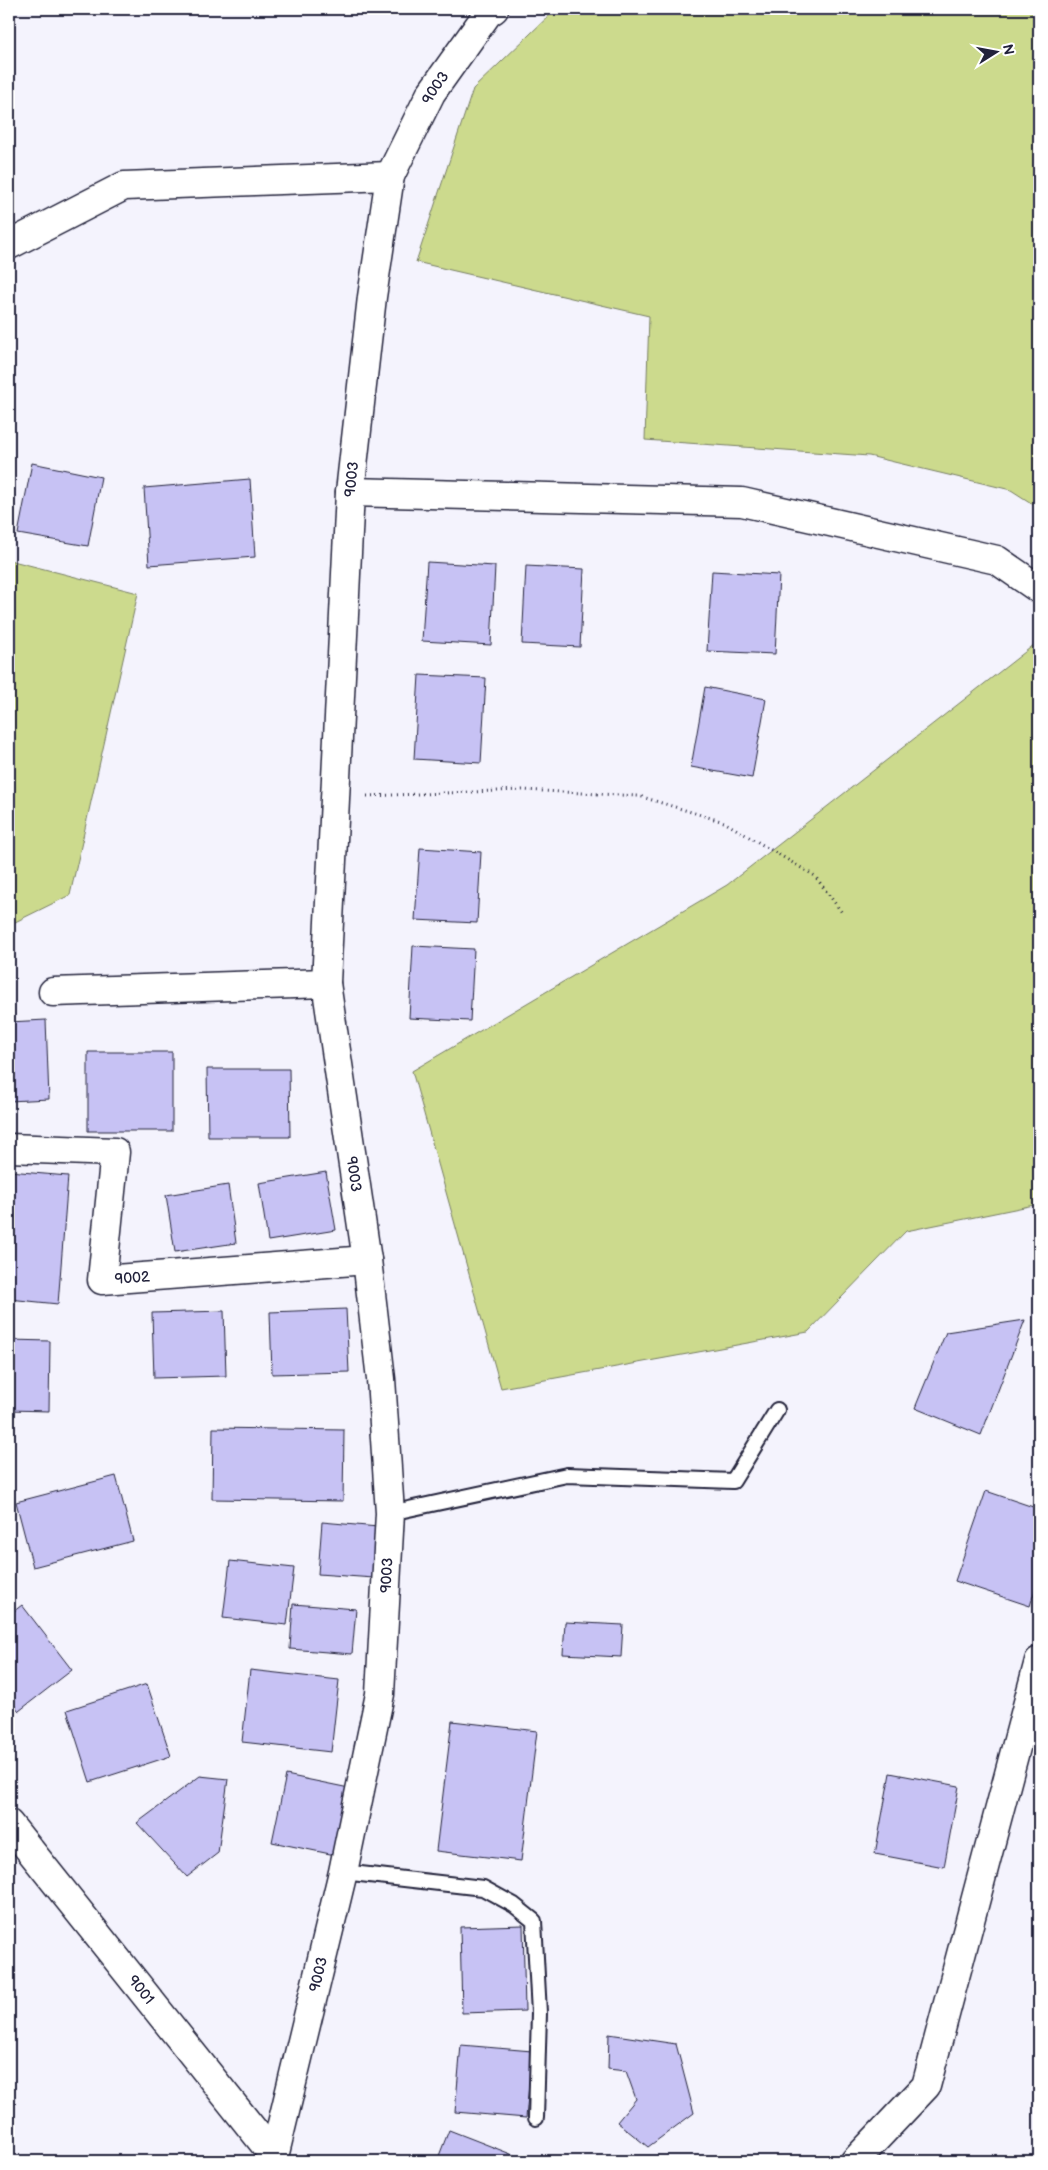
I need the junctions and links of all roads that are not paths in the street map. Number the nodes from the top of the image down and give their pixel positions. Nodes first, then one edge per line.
1 (494, 9) edge
2 (390, 176) junction
3 (9, 244) edge
4 (350, 492) junction
5 (1039, 589) edge
6 (326, 983) junction
7 (53, 992) dead end
8 (9, 1148) edge
9 (367, 1260) junction
10 (777, 1410) dead end
11 (390, 1513) junction
12 (1039, 1661) edge
13 (9, 1824) edge
14 (343, 1872) junction
15 (536, 2118) dead end
16 (274, 2159) edge
17 (855, 2161) edge

1 - 2 street, 9003
2 - 3 street
2 - 4 street, 9003
4 - 5 street
4 - 6 street, 9003
6 - 7 street
6 - 9 street, 9003
8 - 9 street, 9002
9 - 11 street, 9003
10 - 11 lane
11 - 14 street, 9003
12 - 17 street
13 - 16 street, 9001
14 - 15 lane
14 - 16 street, 9003

